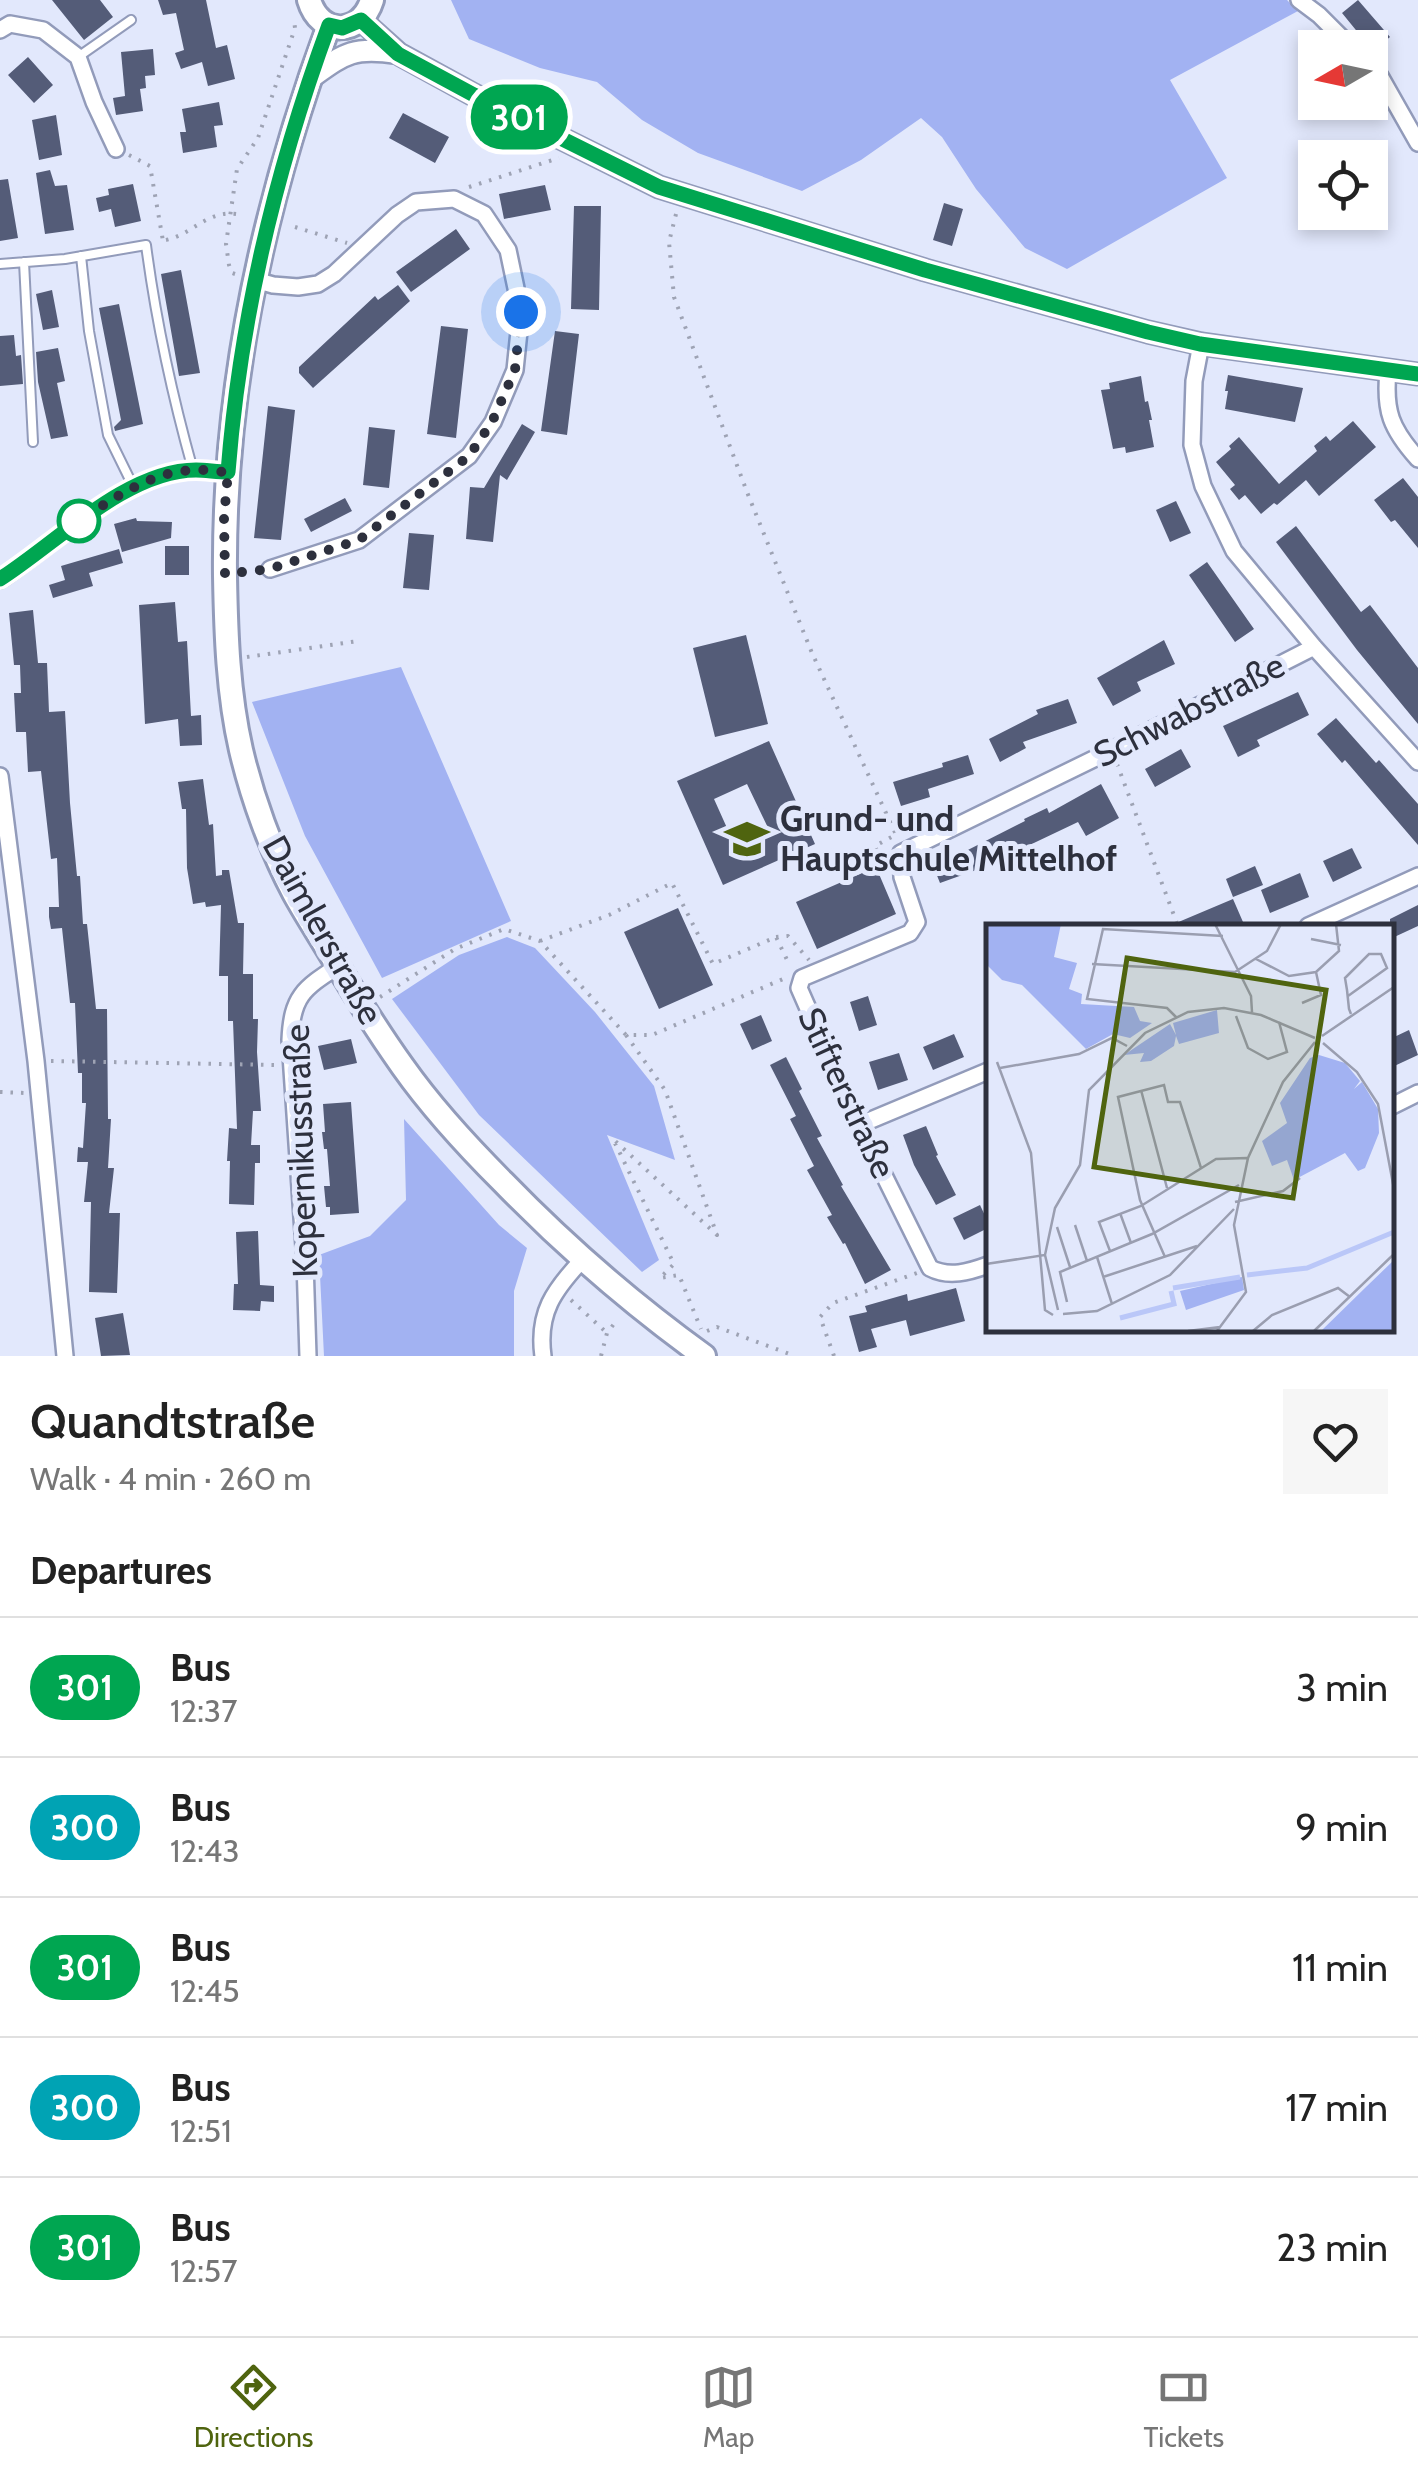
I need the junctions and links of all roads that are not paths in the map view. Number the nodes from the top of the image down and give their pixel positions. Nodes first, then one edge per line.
1 (1298, 0) edge
2 (301, 7) edge
3 (367, 10) edge
4 (131, 20) dead end
5 (329, 25) junction
6 (0, 30) edge
7 (1333, 30) edge
8 (398, 54) junction
9 (78, 57) junction
10 (309, 79) junction
11 (1388, 90) edge
12 (1418, 143) edge
13 (116, 148) road end
14 (82, 256) junction
15 (24, 262) junction
16 (0, 264) edge
17 (256, 280) junction
18 (1200, 344) junction
19 (1388, 371) junction
20 (1418, 374) edge
21 (33, 442) dead end
22 (1418, 460) edge
23 (194, 470) junction
24 (228, 472) junction
25 (134, 488) junction
26 (270, 569) dead end
27 (0, 580) edge
28 (1314, 646) junction
29 (1418, 762) edge
30 (0, 776) edge
31 (901, 853) joint
32 (1418, 876) edge
33 (1312, 924) edge
34 (338, 966) junction
35 (986, 1073) edge
36 (1418, 1093) edge
37 (1393, 1105) edge
38 (859, 1124) junction
39 (582, 1260) junction
40 (986, 1266) edge
41 (66, 1356) edge
42 (308, 1356) edge
43 (543, 1356) edge
44 (704, 1356) edge

1 - 7 street
2 - 5 main road
3 - 5 main road
3 - 8 street
4 - 9 lane
5 - 10 main road, Daimlerstraße
6 - 9 street
8 - 10 street
8 - 18 street
9 - 13 street
10 - 17 main road, Daimlerstraße
11 - 12 street
14 - 15 lane
14 - 23 lane
14 - 25 lane
15 - 16 lane
15 - 21 lane
17 - 24 main road, Daimlerstraße
17 - 26 street
18 - 19 street
18 - 28 street
19 - 20 street
19 - 22 street
23 - 24 street
23 - 25 street
24 - 34 main road, Daimlerstraße
25 - 27 street
28 - 29 street
28 - 31 street, Schwabstraße
30 - 41 street
31 - 38 street, Stifterstraße
32 - 33 street
34 - 39 main road, Daimlerstraße
34 - 42 street, Kopernikusstraße
35 - 38 street
36 - 37 street
38 - 40 street, Stifterstraße
39 - 43 street
39 - 44 main road, Daimlerstraße

